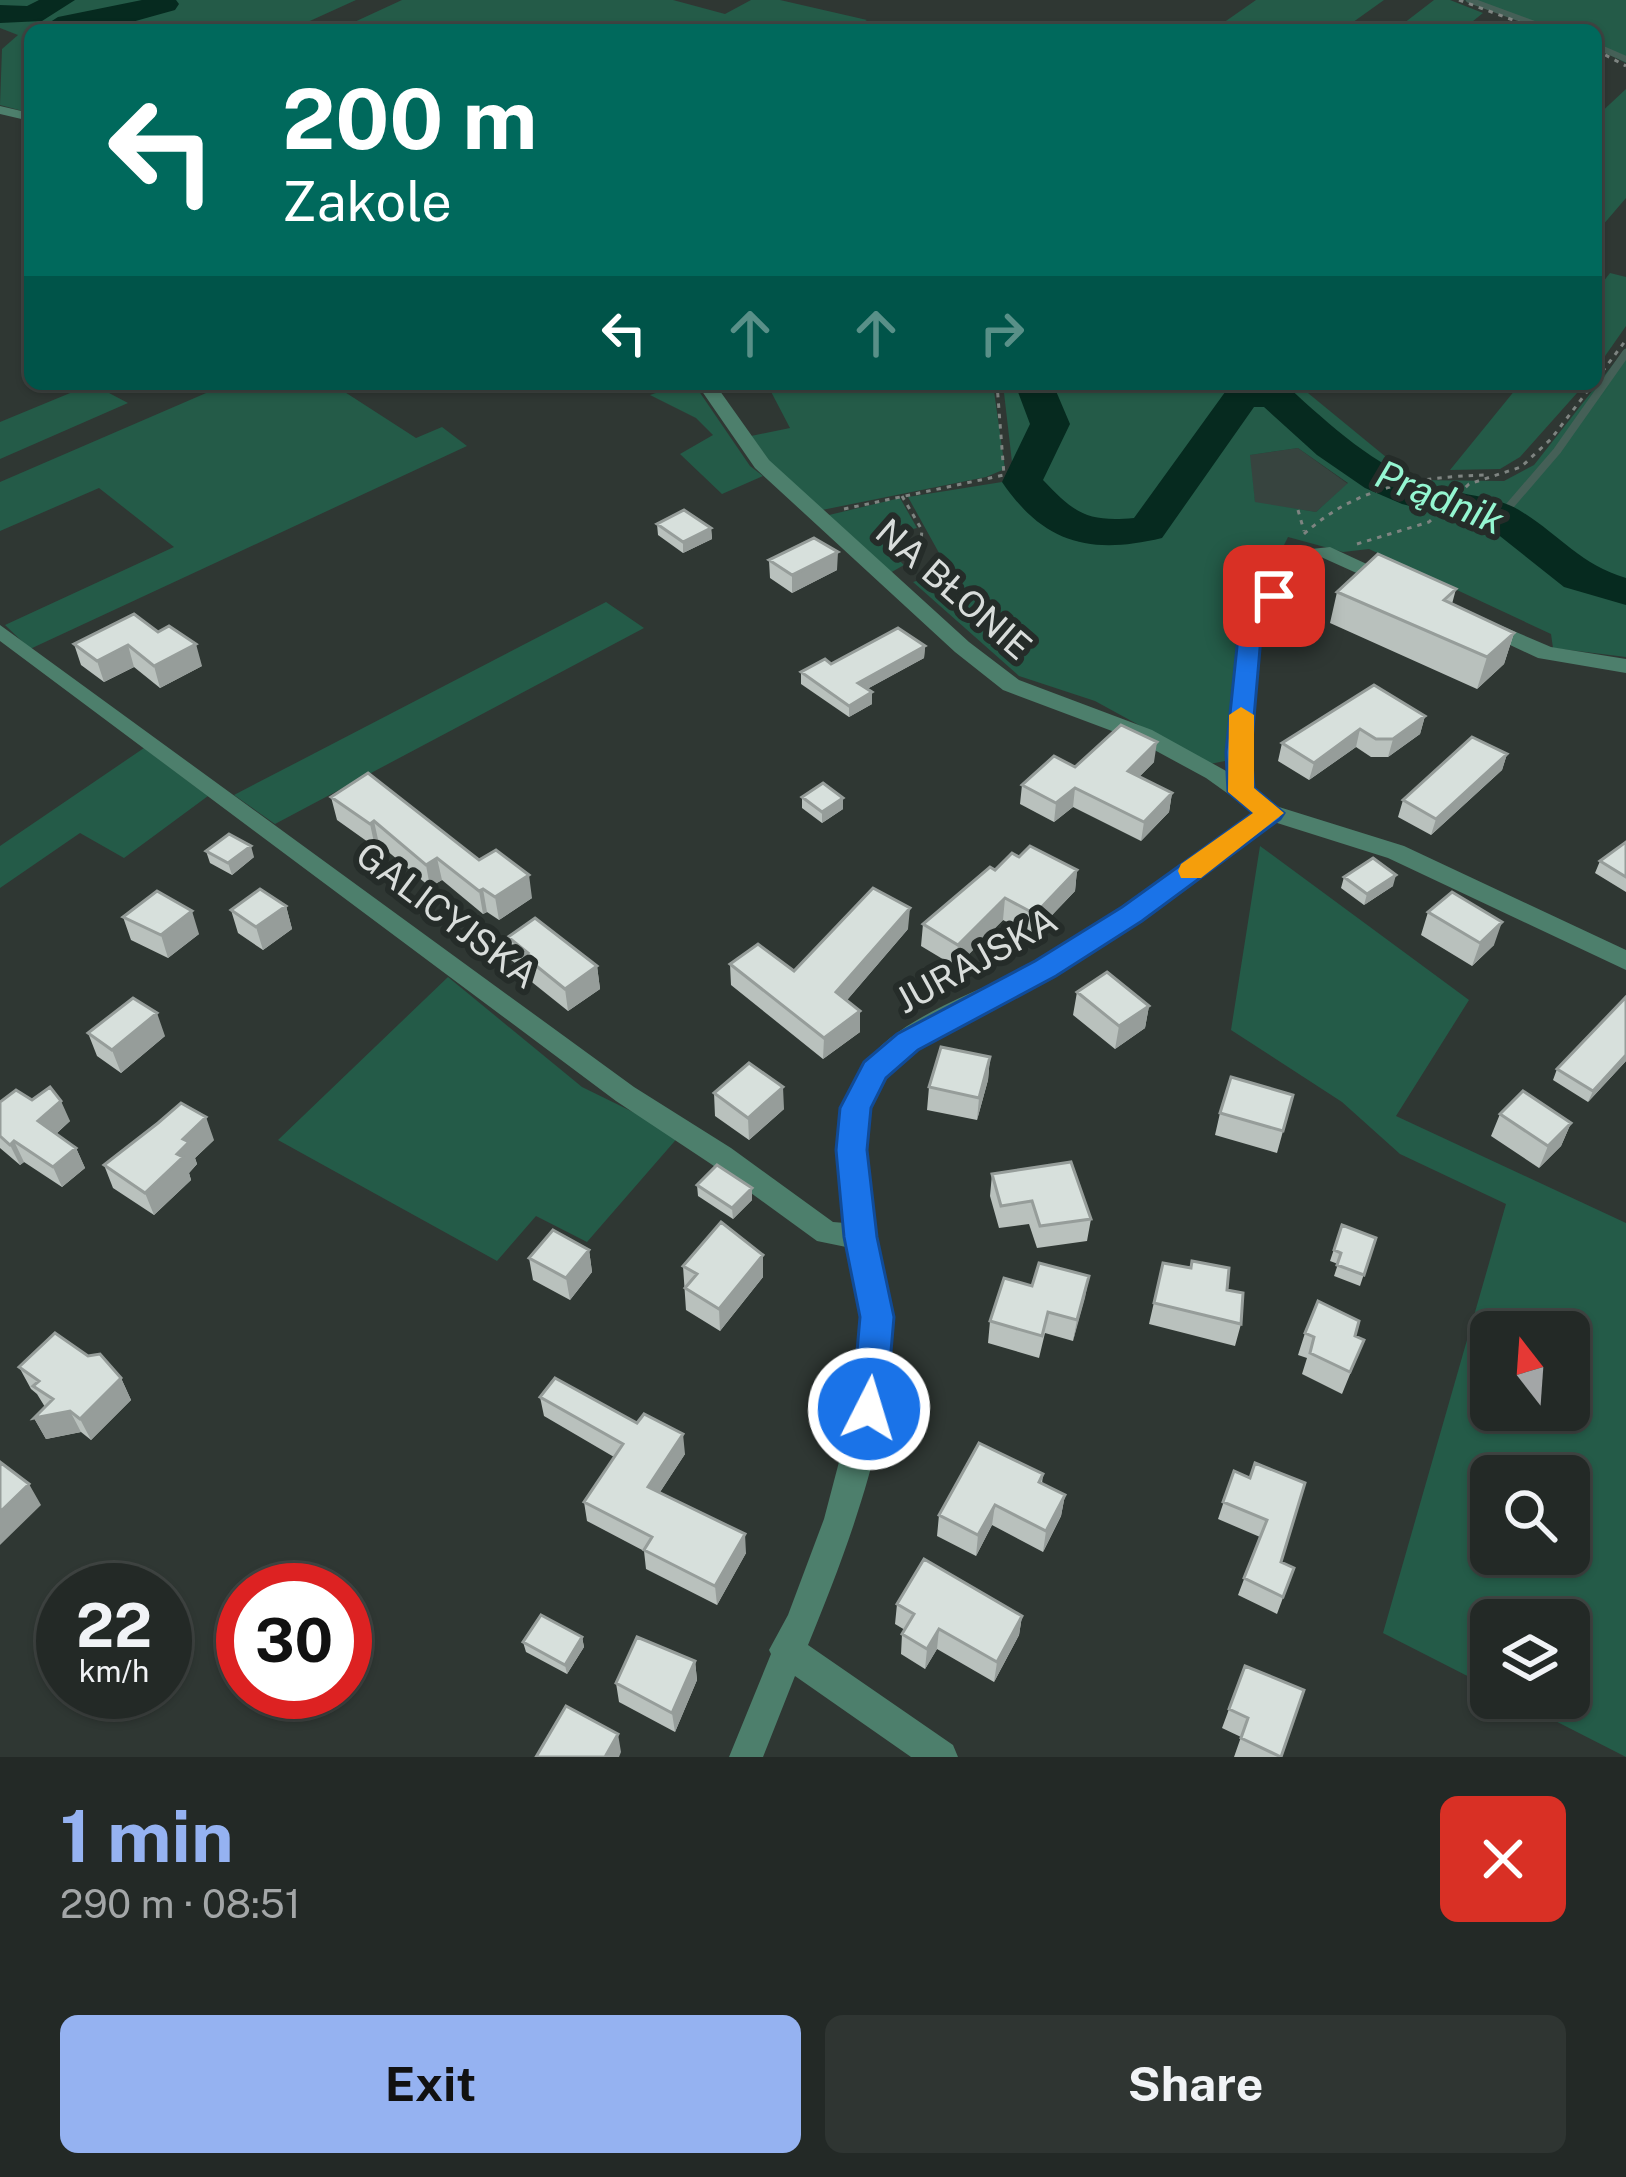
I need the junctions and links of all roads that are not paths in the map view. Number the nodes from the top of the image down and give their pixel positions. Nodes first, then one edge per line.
1 (710, 390) edge
2 (1419, 595) edge
3 (1461, 614) edge
4 (0, 631) edge
5 (1626, 666) edge
6 (1241, 792) junction
7 (1271, 813) junction
8 (1626, 961) edge
9 (860, 1237) junction
10 (786, 1650) junction
11 (746, 1757) edge
12 (940, 1757) edge

1 - 6 street, NA BŁONIE
2 - 6 street
3 - 5 street
4 - 9 street, GALICYJSKA
6 - 7 street, NA BŁONIE
7 - 8 street
7 - 9 street, JURAJSKA
9 - 10 street, JURAJSKA
10 - 11 street, JURAJSKA
10 - 12 street

